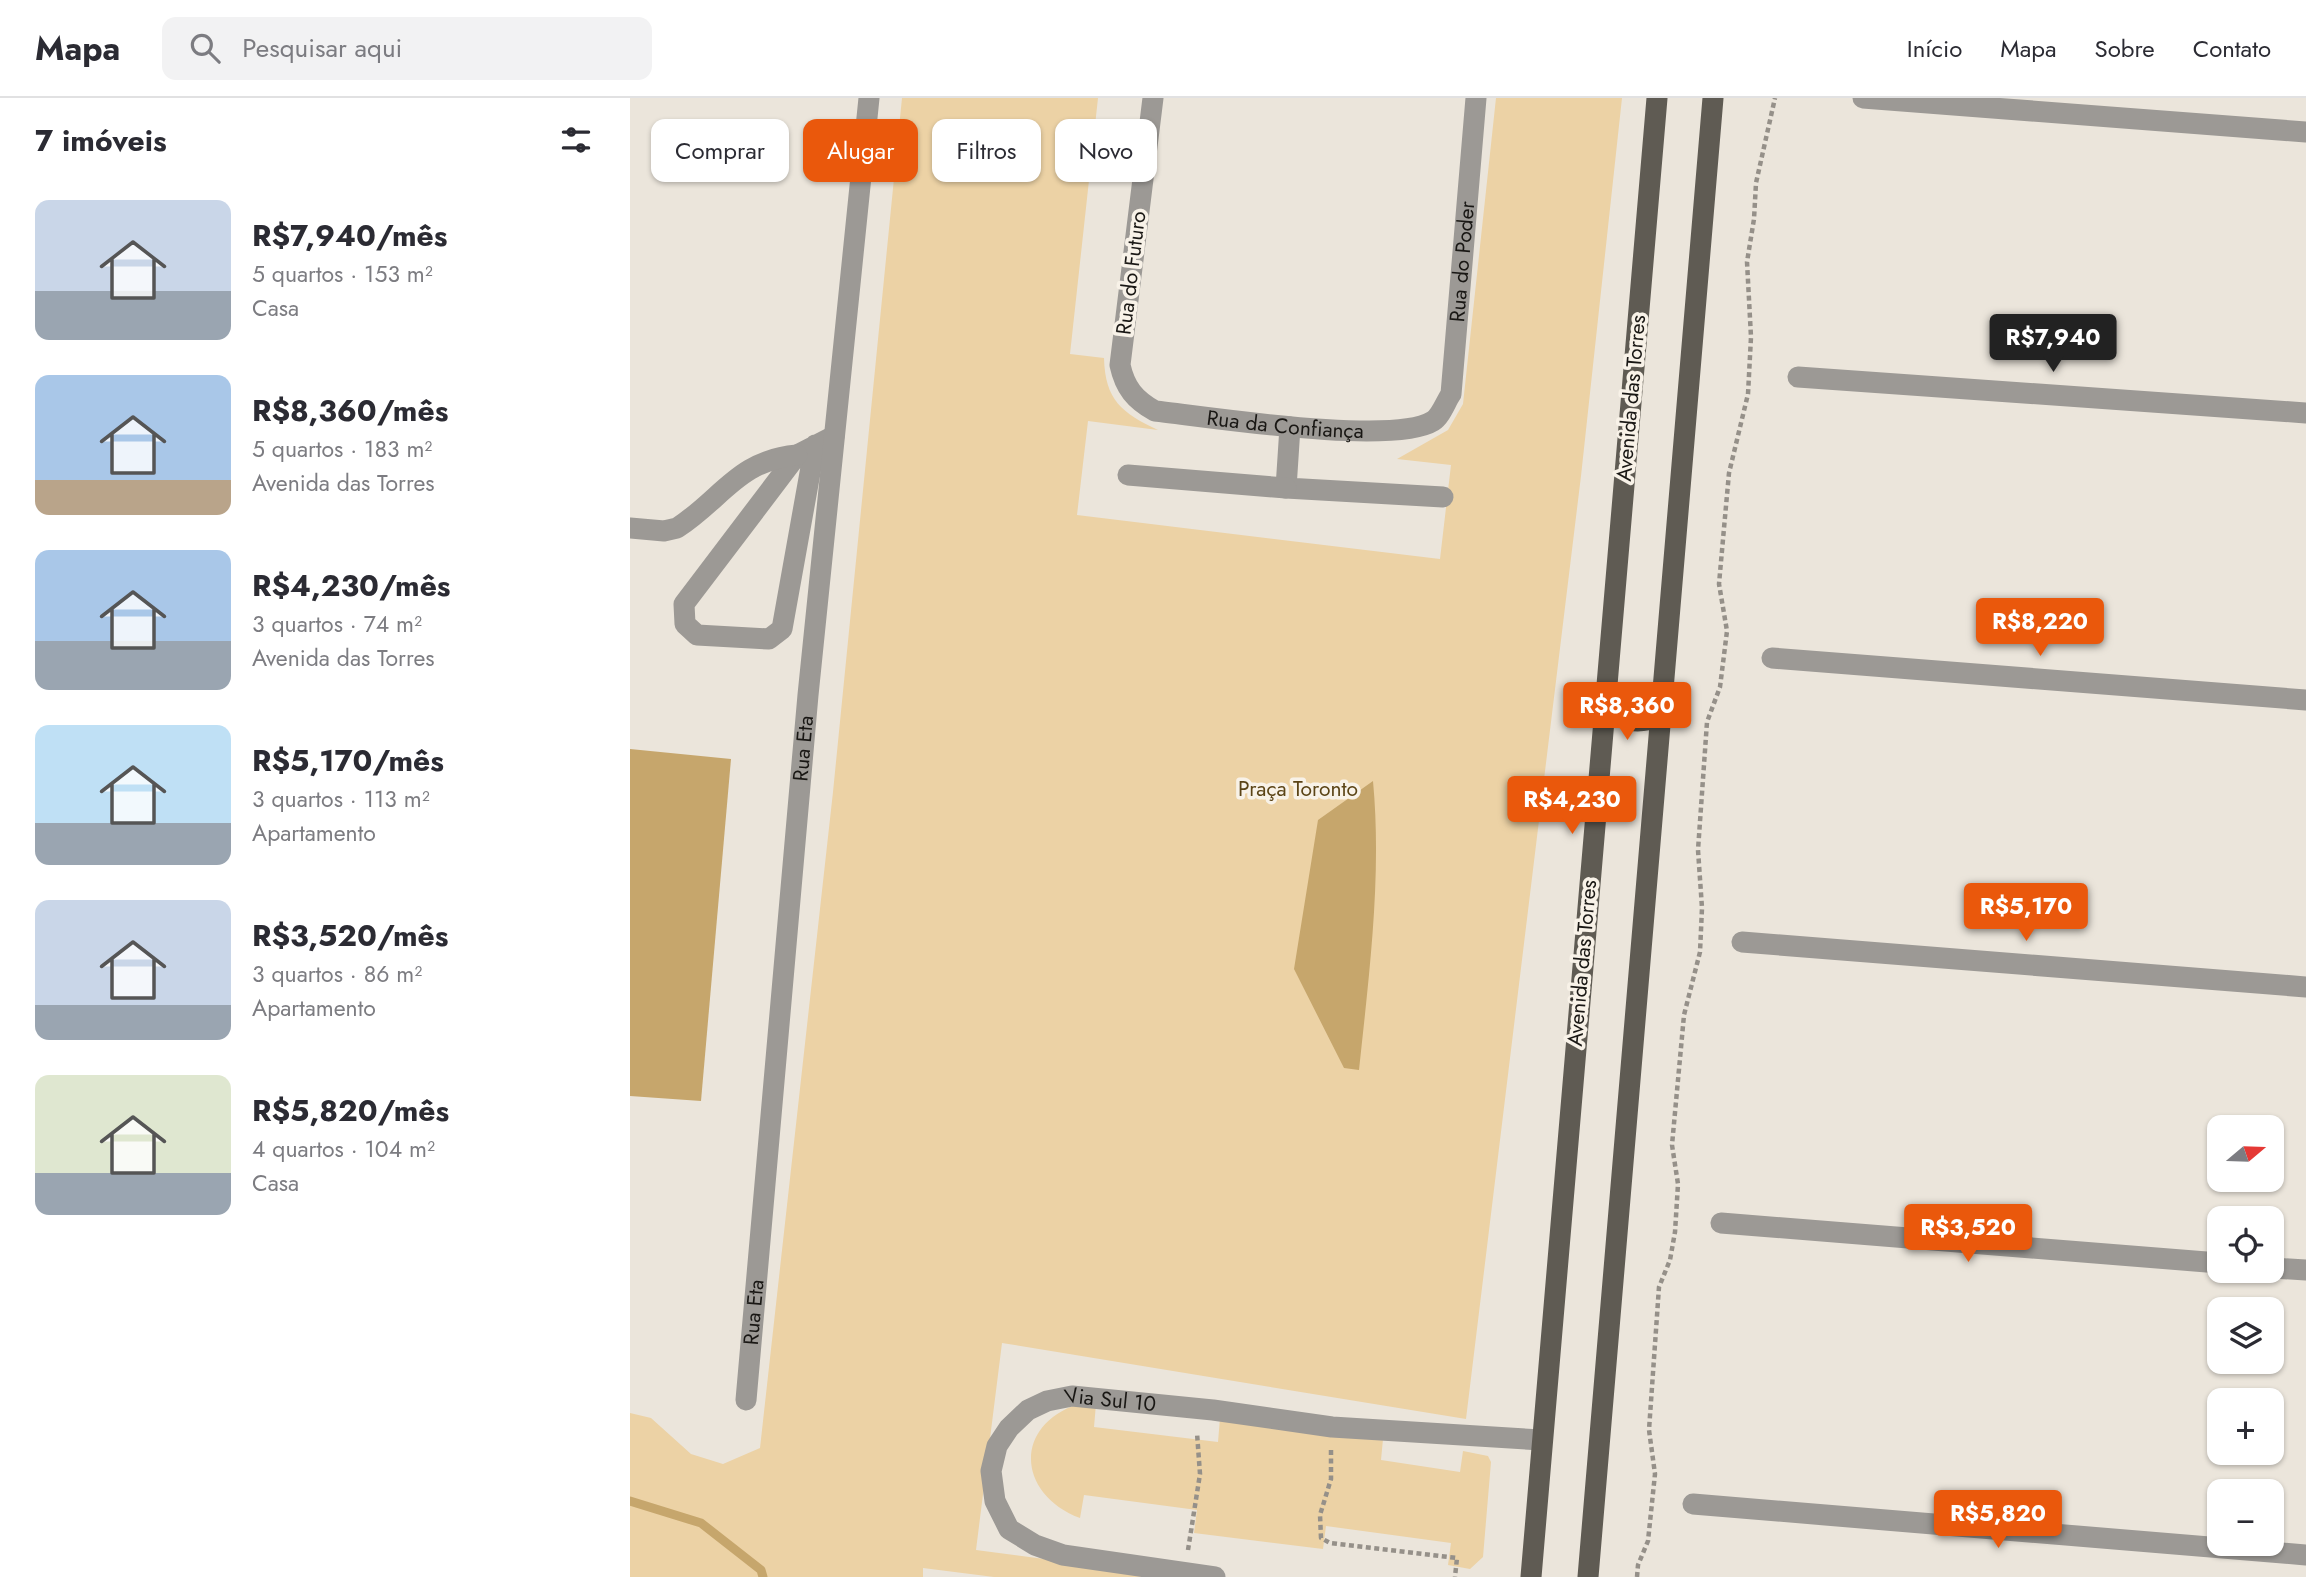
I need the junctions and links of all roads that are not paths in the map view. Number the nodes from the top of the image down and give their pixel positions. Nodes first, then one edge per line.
1 (869, 98) edge
2 (1153, 98) edge
3 (1476, 98) edge
4 (1657, 98) edge
5 (1713, 98) edge
6 (1863, 98) edge
7 (2306, 132) edge
8 (1798, 377) dead end
9 (1138, 402) joint
10 (2306, 412) edge
11 (1435, 420) joint
12 (1290, 427) junction
13 (815, 445) junction
14 (1128, 475) dead end
15 (1286, 488) junction
16 (1443, 497) dead end
17 (630, 528) edge
18 (1772, 658) dead end
19 (2306, 700) edge
20 (1605, 705) junction
21 (1661, 716) junction
22 (1742, 942) dead end
23 (2306, 987) edge
24 (1721, 1223) dead end
25 (2207, 1262) edge
26 (2284, 1269) edge
27 (2306, 1270) edge
28 (746, 1400) dead end
29 (1541, 1440) junction
30 (1693, 1504) dead end
31 (2306, 1555) edge
32 (1214, 1577) edge
33 (1531, 1577) edge
34 (1588, 1577) edge

1 - 13 street, Rua Eta
2 - 9 street, Rua do Futuro
3 - 11 street, Rua do Poder
4 - 20 main road, Avenida das Torres
5 - 21 main road
6 - 7 street
8 - 10 street
9 - 12 street, Rua da Confiança
11 - 12 street, Rua da Confiança
12 - 15 street
13 - 13 street
13 - 17 street
13 - 28 street, Rua Eta
14 - 15 street
15 - 16 street
18 - 19 street
20 - 21 main road
20 - 29 main road, Avenida das Torres
21 - 34 main road
22 - 23 street
24 - 25 street
26 - 27 street
29 - 32 street, Via Sul 10
29 - 33 main road, Avenida das Torres
30 - 31 street

